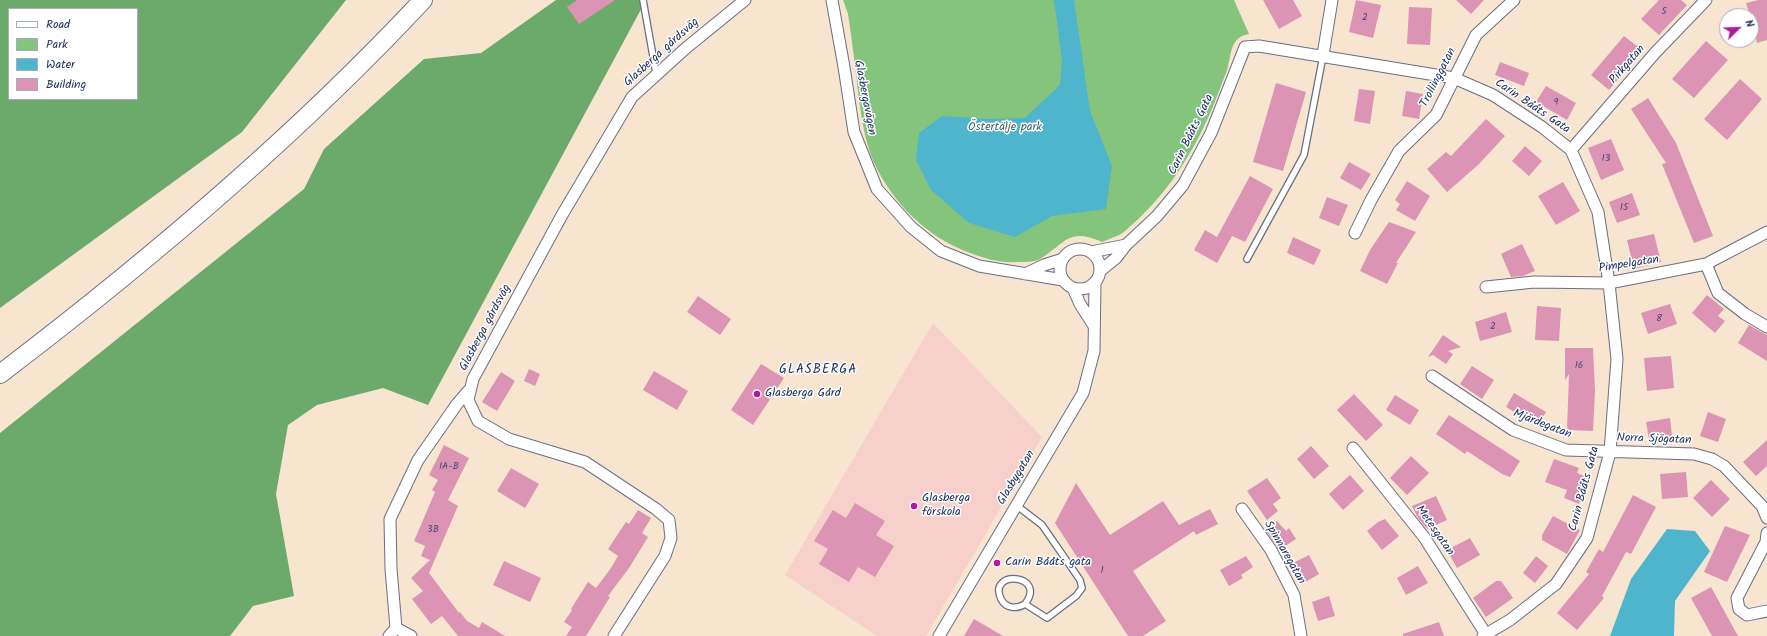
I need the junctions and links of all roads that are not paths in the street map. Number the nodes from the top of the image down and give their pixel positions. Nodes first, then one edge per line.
1 (423, 0) edge
2 (643, 0) edge
3 (745, 0) edge
4 (832, 0) edge
5 (1332, 0) edge
6 (1514, 0) edge
7 (1706, 0) edge
8 (1323, 55) junction
9 (656, 73) junction
10 (1454, 78) junction
11 (1571, 150) junction
12 (1767, 232) edge
13 (1355, 233) dead end
14 (1126, 245) junction
15 (1091, 252) junction
16 (1063, 259) junction
17 (1247, 259) dead end
18 (1706, 264) junction
19 (1100, 271) junction
20 (1025, 274) junction
21 (1063, 280) junction
22 (1095, 283) junction
23 (1609, 283) junction
24 (1486, 287) dead end
25 (1073, 288) junction
26 (1094, 326) junction
27 (1767, 327) edge
28 (0, 374) edge
29 (1432, 376) dead end
30 (471, 388) junction
31 (1354, 448) dead end
32 (1610, 452) junction
33 (1016, 504) junction
34 (1242, 509) dead end
35 (1767, 518) edge
36 (1767, 533) edge
37 (1025, 604) junction
38 (1767, 610) edge
39 (393, 632) edge
40 (1485, 635) edge
41 (412, 636) edge
42 (614, 636) edge
43 (940, 636) edge
44 (1301, 636) edge

1 - 28 main road
2 - 9 lane
3 - 9 street, Glasberga gårdsväg
4 - 20 street, Glasbergavägen
5 - 8 street
6 - 10 street, Trollinggatan
7 - 11 street, Pirkgatan
8 - 10 street, Carin Bååts Gata
8 - 14 street, Carin Bååts Gata
8 - 17 lane
9 - 30 street, Glasberga gårdsväg
10 - 11 street, Carin Bååts Gata
10 - 13 street, Trollinggatan
11 - 23 street, Carin Bååts Gata
12 - 18 street, Pimpelgatan
14 - 15 street
14 - 19 street, Carin Bååts Gata
15 - 16 street
15 - 19 street
16 - 20 street
16 - 21 street
18 - 23 street, Pimpelgatan
18 - 27 street
19 - 22 street
20 - 21 street, Glasbergavägen
21 - 25 street
22 - 25 street
22 - 26 street, Glasbygatan
23 - 24 street, Pimpelgatan
23 - 32 street, Carin Bååts Gata
25 - 26 street
26 - 33 street, Glasbygatan
29 - 32 street, Mjärdegatan
30 - 39 street
30 - 42 street, Glasberga gårdsväg
31 - 40 street, Metesgatan
32 - 35 street, Norra Sjögatan
32 - 40 street, Carin Bååts Gata
33 - 37 lane
33 - 43 street, Glasbygatan
34 - 44 street, Spinnaregatan
36 - 38 street
37 - 37 lane
39 - 41 street

